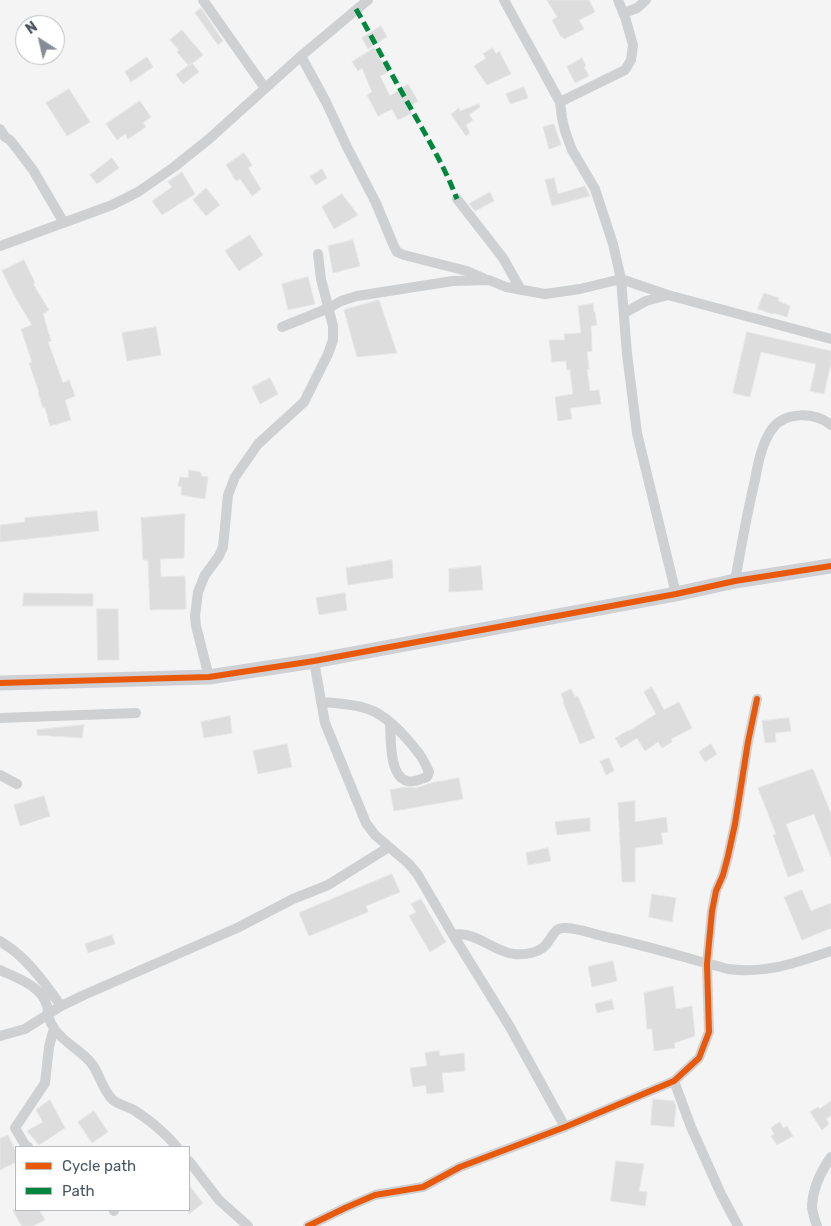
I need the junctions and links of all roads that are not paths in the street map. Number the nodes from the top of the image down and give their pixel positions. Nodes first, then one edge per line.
1 (203, 0) edge
2 (368, 0) edge
3 (504, 0) edge
4 (618, 0) edge
5 (646, 0) edge
6 (624, 13) junction
7 (300, 56) junction
8 (265, 88) junction
9 (560, 102) junction
10 (0, 129) edge
11 (457, 199) dead end
12 (64, 223) junction
13 (0, 246) edge
14 (318, 254) dead end
15 (621, 278) junction
16 (489, 280) junction
17 (521, 290) junction
18 (668, 294) junction
19 (329, 308) junction
20 (624, 313) junction
21 (282, 327) dead end
22 (831, 340) edge
23 (831, 425) edge
24 (831, 566) edge
25 (735, 581) junction
26 (676, 594) junction
27 (314, 661) junction
28 (209, 677) junction
29 (0, 683) edge
30 (757, 699) dead end
31 (321, 702) junction
32 (136, 714) dead end
33 (0, 718) edge
34 (390, 723) junction
35 (0, 775) edge
36 (17, 784) dead end
37 (389, 847) junction
38 (453, 935) junction
39 (1, 942) edge
40 (831, 951) edge
41 (707, 964) junction
42 (0, 970) edge
43 (61, 1006) junction
44 (48, 1014) junction
45 (54, 1028) junction
46 (0, 1036) edge
47 (674, 1081) junction
48 (565, 1127) junction
49 (26, 1146) edge
50 (176, 1146) edge
51 (831, 1157) edge
52 (190, 1162) edge
53 (248, 1226) edge
54 (308, 1226) edge
55 (738, 1226) edge
56 (817, 1226) edge

1 - 8 street
2 - 7 street
3 - 9 street
4 - 6 street
5 - 6 street
6 - 9 street
7 - 8 street
7 - 16 street
8 - 12 street
9 - 15 street
10 - 12 street
11 - 17 street
12 - 13 street
14 - 19 street
15 - 17 street
15 - 18 street
15 - 20 street
16 - 17 street
16 - 19 street
18 - 20 street
18 - 22 street
19 - 21 street
19 - 28 street
20 - 26 street
23 - 25 street
24 - 25 street
25 - 26 street
26 - 27 street
27 - 28 street
27 - 31 street
28 - 29 street
30 - 41 street
31 - 34 street
31 - 37 street
32 - 33 street
34 - 34 street
35 - 36 street
37 - 38 street
37 - 43 street
38 - 41 street
38 - 48 street
39 - 43 street
40 - 41 street
41 - 47 street
42 - 44 street
43 - 44 street
44 - 45 street
44 - 46 street
45 - 49 street
45 - 50 street
47 - 48 street
47 - 55 street
48 - 54 street
51 - 56 street
52 - 53 street

